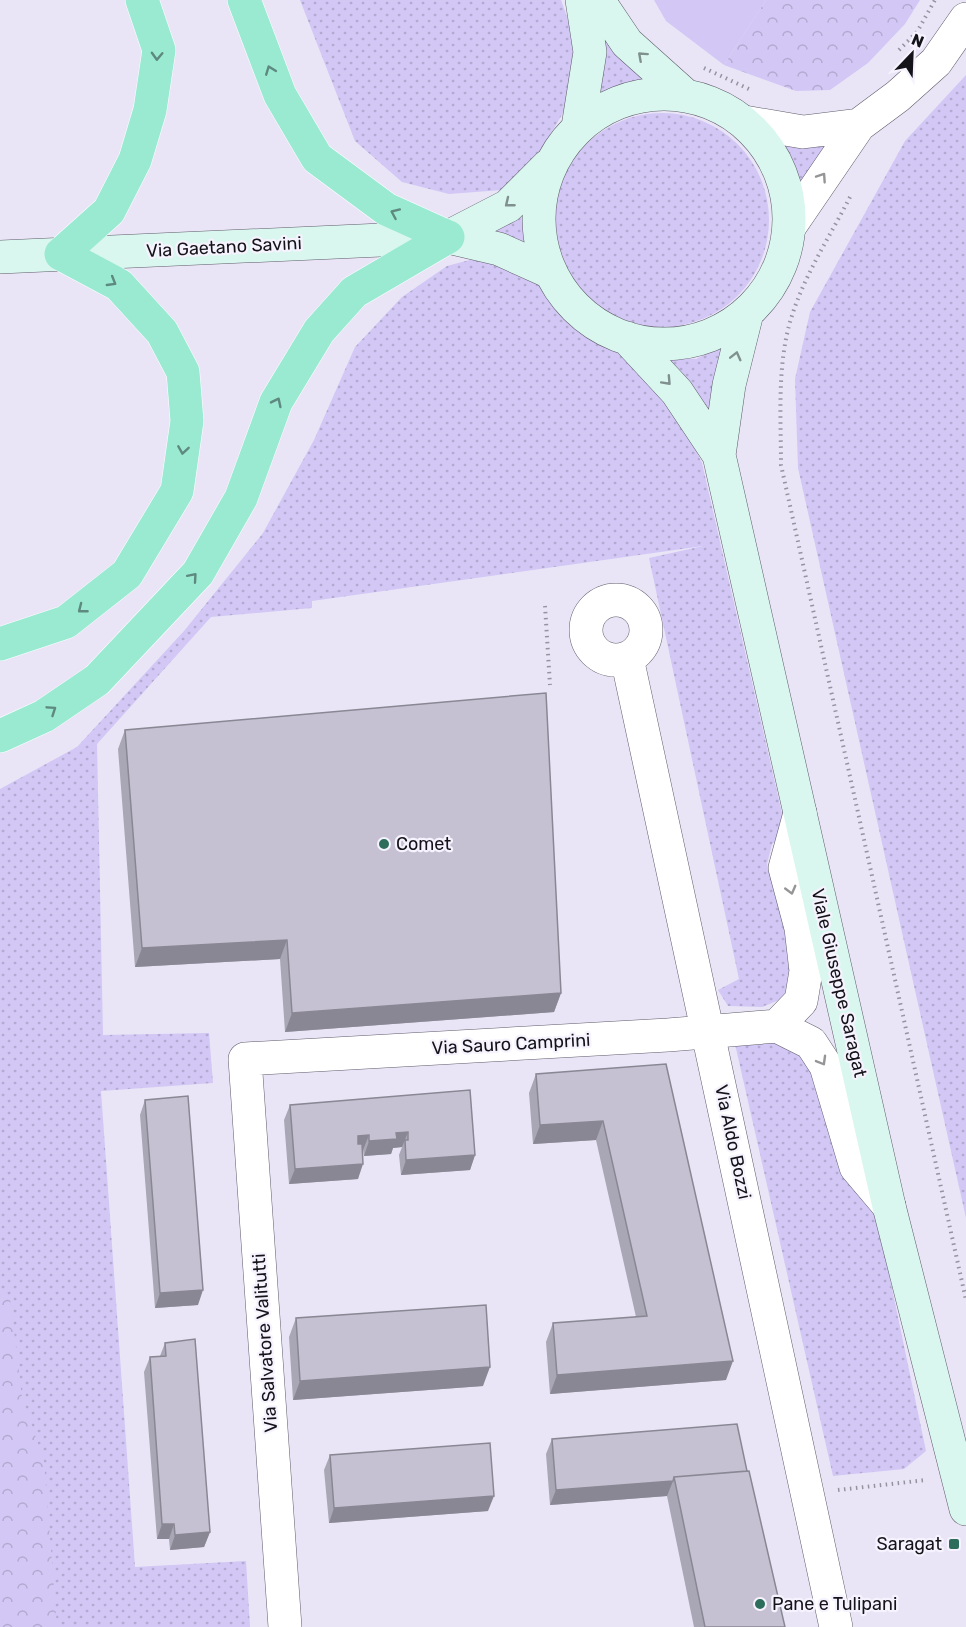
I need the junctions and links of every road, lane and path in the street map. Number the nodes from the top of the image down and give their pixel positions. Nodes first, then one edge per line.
1 (142, 0) edge
2 (244, 0) edge
3 (582, 0) edge
4 (598, 0) edge
5 (935, 0) edge
6 (966, 19) edge
7 (894, 55) dead end
8 (696, 64) dead end
9 (754, 91) dead end
10 (685, 95) junction
11 (744, 122) junction
12 (858, 125) junction
13 (578, 127) junction
14 (551, 163) junction
15 (851, 195) dead end
16 (790, 226) junction
17 (448, 237) junction
18 (61, 254) junction
19 (0, 257) edge
20 (550, 272) junction
21 (747, 312) junction
22 (627, 338) junction
23 (719, 455) junction
24 (545, 606) dead end
25 (0, 644) edge
26 (627, 658) dead end
27 (550, 684) dead end
28 (0, 736) edge
29 (800, 813) junction
30 (777, 1026) junction
31 (710, 1032) junction
32 (245, 1059) joint
33 (890, 1206) junction
34 (966, 1299) edge
35 (953, 1454) junction
36 (808, 1493) junction
37 (966, 1509) edge
38 (285, 1627) edge
39 (836, 1627) edge

1 -> 18 highway
17 -> 2 highway
3 - 13 main road
10 -> 4 main road
5 - 7 path
6 - 12 street
8 - 9 path
10 - 11 main road
10 - 13 main road
11 - 12 street
11 - 16 main road
16 -> 12 street
13 - 14 main road
14 -> 17 main road, Via Gaetano Savini
14 - 20 main road
15 - 34 path
16 - 21 main road
17 - 18 main road, Via Gaetano Savini
17 - 20 main road, Via Gaetano Savini
28 -> 17 highway
18 - 19 main road, Via Gaetano Savini
18 -> 25 highway
20 - 22 main road
21 - 22 main road
23 -> 21 main road, Viale Giuseppe Saragat
22 -> 23 main road, Viale Giuseppe Saragat
23 - 29 main road, Viale Giuseppe Saragat
24 - 27 path
26 - 31 street, Via Aldo Bozzi
29 -> 30 street
29 - 33 main road, Viale Giuseppe Saragat
30 - 31 street, Via Sauro Camprini
30 -> 33 street
31 - 32 street, Via Sauro Camprini
31 - 36 street, Via Aldo Bozzi
32 - 38 street, Via Salvatore Valitutti
33 - 35 main road, Viale Giuseppe Saragat
35 - 36 path
35 - 37 main road, Viale Giuseppe Saragat
36 - 39 street, Via Aldo Bozzi

